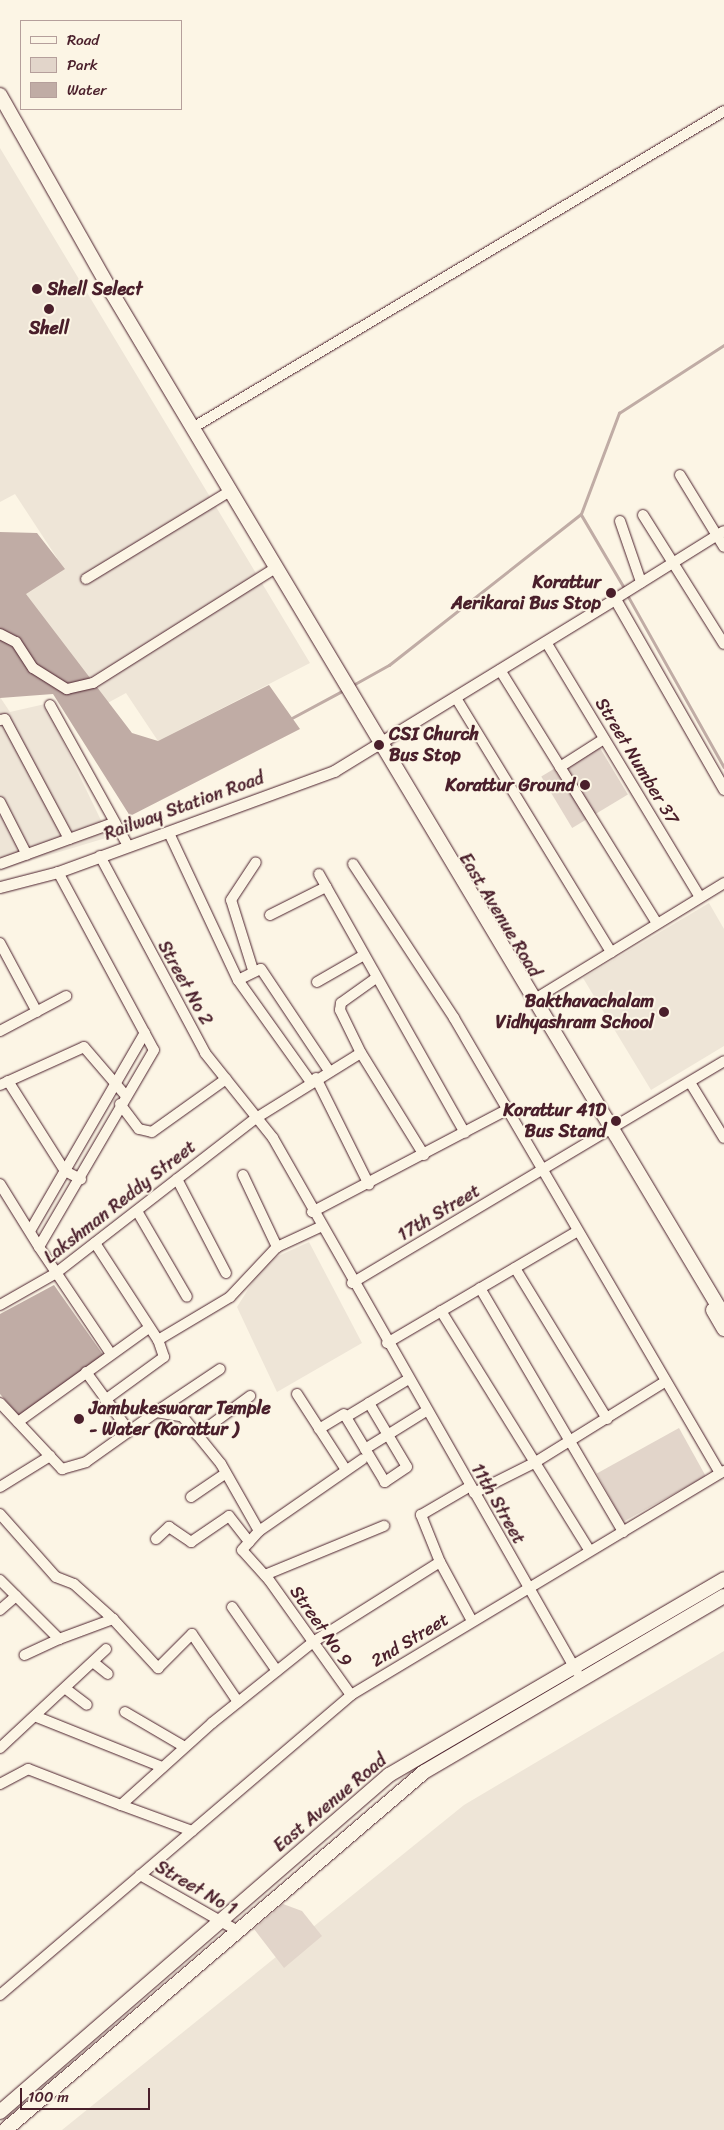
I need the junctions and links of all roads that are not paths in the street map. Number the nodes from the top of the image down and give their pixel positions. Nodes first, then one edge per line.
1 (0, 95) edge
2 (724, 111) edge
3 (0, 113) edge
4 (190, 429) junction
5 (680, 475) dead end
6 (224, 494) junction
7 (642, 515) dead end
8 (620, 521) dead end
9 (720, 533) edge
10 (724, 547) edge
11 (674, 562) junction
12 (272, 571) junction
13 (86, 578) dead end
14 (643, 581) junction
15 (619, 597) junction
16 (0, 634) edge
17 (546, 642) junction
18 (724, 644) edge
19 (500, 670) junction
20 (335, 671) junction
21 (456, 698) junction
22 (50, 705) dead end
23 (0, 720) edge
24 (604, 739) junction
25 (379, 745) junction
26 (560, 768) junction
27 (724, 789) edge
28 (0, 802) edge
29 (113, 823) junction
30 (169, 833) junction
31 (69, 839) junction
32 (128, 846) junction
33 (27, 855) junction
34 (100, 856) junction
35 (256, 862) dead end
36 (0, 864) edge
37 (353, 864) dead end
38 (58, 872) junction
39 (319, 874) dead end
40 (724, 883) edge
41 (326, 886) junction
42 (0, 887) edge
43 (700, 896) junction
44 (270, 915) dead end
45 (657, 923) junction
46 (0, 943) edge
47 (611, 952) junction
48 (364, 955) junction
49 (253, 970) junction
50 (376, 978) junction
51 (238, 980) junction
52 (317, 982) dead end
53 (66, 996) dead end
54 (536, 999) junction
55 (37, 1012) junction
56 (0, 1031) edge
57 (145, 1033) junction
58 (361, 1053) junction
59 (724, 1061) edge
60 (329, 1071) junction
61 (226, 1079) junction
62 (313, 1079) junction
63 (4, 1083) edge
64 (115, 1084) junction
65 (691, 1084) junction
66 (123, 1100) junction
67 (506, 1110) junction
68 (256, 1118) junction
69 (611, 1130) junction
70 (465, 1133) junction
71 (724, 1138) edge
72 (424, 1155) junction
73 (542, 1170) junction
74 (65, 1171) junction
75 (243, 1176) dead end
76 (81, 1179) junction
77 (177, 1179) junction
78 (369, 1185) junction
79 (1, 1188) edge
80 (137, 1211) junction
81 (312, 1212) junction
82 (320, 1227) junction
83 (30, 1231) junction
84 (578, 1231) junction
85 (95, 1243) junction
86 (39, 1247) junction
87 (277, 1247) junction
88 (515, 1268) junction
89 (56, 1273) junction
90 (226, 1273) dead end
91 (352, 1283) junction
92 (480, 1288) junction
93 (187, 1297) dead end
94 (0, 1305) edge
95 (441, 1311) junction
96 (723, 1312) edge
97 (149, 1328) junction
98 (724, 1329) edge
99 (158, 1340) junction
100 (386, 1343) junction
101 (111, 1354) junction
102 (220, 1369) dead end
103 (86, 1372) junction
104 (407, 1380) junction
105 (666, 1381) junction
106 (297, 1394) dead end
107 (250, 1396) dead end
108 (106, 1400) junction
109 (0, 1403) edge
110 (369, 1403) junction
111 (426, 1411) junction
112 (156, 1412) junction
113 (344, 1414) dead end
114 (607, 1419) junction
115 (18, 1422) junction
116 (319, 1429) junction
117 (129, 1432) junction
118 (197, 1435) junction
119 (388, 1435) junction
120 (569, 1441) junction
121 (364, 1454) junction
122 (50, 1456) junction
123 (534, 1462) junction
124 (346, 1470) junction
125 (722, 1472) edge
126 (226, 1473) junction
127 (0, 1487) edge
128 (471, 1490) junction
129 (191, 1498) dead end
130 (0, 1514) edge
131 (384, 1526) dead end
132 (259, 1531) junction
133 (623, 1532) junction
134 (156, 1540) dead end
135 (249, 1542) junction
136 (590, 1551) junction
137 (440, 1562) junction
138 (265, 1576) junction
139 (724, 1579) edge
140 (0, 1580) edge
141 (529, 1588) junction
142 (16, 1596) junction
143 (724, 1596) edge
144 (232, 1607) dead end
145 (0, 1610) edge
146 (113, 1619) junction
147 (472, 1621) junction
148 (59, 1639) junction
149 (313, 1642) junction
150 (106, 1649) dead end
151 (24, 1655) dead end
152 (93, 1662) junction
153 (572, 1665) junction
154 (277, 1671) junction
155 (108, 1674) dead end
156 (582, 1680) junction
157 (66, 1690) junction
158 (350, 1695) junction
159 (238, 1702) junction
160 (87, 1705) dead end
161 (125, 1712) dead end
162 (38, 1717) junction
163 (185, 1747) junction
164 (0, 1748) edge
165 (162, 1767) junction
166 (0, 1784) edge
167 (121, 1804) junction
168 (192, 1830) junction
169 (140, 1875) junction
170 (221, 1923) junction
171 (236, 1930) junction
172 (0, 1995) edge
173 (0, 2112) edge
174 (5, 2130) edge

1 - 4 main road
2 - 4 street
3 - 4 main road
4 - 6 main road
4 - 20 main road
5 - 9 street
6 - 12 main road
6 - 13 street
7 - 11 street
8 - 14 street
9 - 10 street
9 - 11 street
11 - 14 street
11 - 18 street
12 - 16 street
12 - 20 main road
14 - 15 street
15 - 17 street, Railway Station Road
15 - 27 street
17 - 19 street, Railway Station Road
17 - 24 street, Street Number 37
19 - 21 street, Railway Station Road
19 - 26 street
20 - 25 main road, East Avenue Road
21 - 25 street, Railway Station Road
21 - 47 street
22 - 29 street
23 - 31 street
24 - 26 street
24 - 43 street, Street Number 37
25 - 30 street, Railway Station Road
25 - 54 main road, East Avenue Road
25 - 69 main road, East Avenue Road
26 - 45 street
28 - 33 street
29 - 31 street
29 - 32 street
30 - 32 street, Railway Station Road
30 - 51 street
31 - 33 street
32 - 34 street, Railway Station Road
33 - 36 street
34 - 38 street, Railway Station Road
34 - 61 street, Street No 2
35 - 49 street
37 - 67 street
38 - 42 street, Railway Station Road
38 - 57 street
39 - 41 street
40 - 43 street
41 - 44 street
41 - 48 street
43 - 45 street
45 - 47 street
46 - 55 street
47 - 54 street
48 - 50 street
48 - 52 street
49 - 51 street
49 - 60 street
50 - 58 street
50 - 70 street
51 - 62 street
53 - 55 street
54 - 69 main road, East Avenue Road
55 - 56 street
57 - 64 street
57 - 66 street
58 - 60 street, Lakshman Reddy Street
58 - 72 street
59 - 65 street, 17th Street
60 - 62 street, Lakshman Reddy Street
61 - 66 street
61 - 68 street, Street No 2
62 - 68 street, Lakshman Reddy Street
62 - 78 street
63 - 64 street
63 - 74 street
64 - 66 street
64 - 74 street
65 - 69 street, 17th Street
65 - 71 street
66 - 76 street
67 - 70 street
67 - 73 street
68 - 77 street, Lakshman Reddy Street
68 - 81 street, Street No 2
69 - 73 street, 17th Street
69 - 96 main road, East Avenue Road
69 - 98 main road, East Avenue Road
70 - 72 street
72 - 78 street
73 - 84 street
73 - 91 street, 17th Street
74 - 76 street
74 - 83 street
75 - 87 street
76 - 86 street
77 - 80 street, Lakshman Reddy Street
77 - 90 street
78 - 81 street
79 - 83 street
80 - 85 street, Lakshman Reddy Street
80 - 93 street
81 - 82 street, Street No 2
82 - 87 street
82 - 91 street, 11th Street
83 - 86 street
84 - 88 street
84 - 105 street
85 - 89 street, Lakshman Reddy Street
85 - 97 street
86 - 89 street
87 - 99 street
88 - 92 street
88 - 114 street
89 - 94 street, Lakshman Reddy Street
89 - 101 street
91 - 100 street, 11th Street
92 - 95 street
92 - 120 street
95 - 100 street
95 - 123 street
97 - 99 street
97 - 101 street
99 - 108 street
100 - 104 street, 11th Street
101 - 103 street
102 - 112 street
103 - 108 street
103 - 115 street
104 - 110 street
104 - 111 street, 11th Street
105 - 114 street
105 - 125 street
106 - 116 street
107 - 118 street
108 - 117 street
109 - 115 street
110 - 119 street
110 - 121 street
111 - 119 street
111 - 128 street, 11th Street
112 - 117 street
112 - 118 street
113 - 116 street
114 - 120 street
115 - 122 street
116 - 124 street
117 - 122 street
118 - 126 street
119 - 121 street
119 - 121 street
120 - 123 street
120 - 133 street
121 - 124 street
122 - 127 street
123 - 128 street
123 - 136 street
124 - 132 street
125 - 133 street, 2nd Street
126 - 129 street
126 - 132 street
128 - 137 street
128 - 141 street, 11th Street
130 - 146 street
131 - 138 street
132 - 135 street
133 - 136 street, 2nd Street
134 - 135 street
135 - 138 street, Street No 9
136 - 141 street, 2nd Street
137 - 147 street
137 - 149 street
138 - 149 street, Street No 9
139 - 153 main road, East Avenue Road
140 - 142 street
141 - 147 street, 2nd Street
141 - 153 street, 11th Street
142 - 145 street
142 - 148 street
143 - 156 main road, East Avenue Road
144 - 154 street
146 - 148 street
146 - 159 street
147 - 158 street, 2nd Street
148 - 151 street
149 - 154 street
149 - 158 street, Street No 9
150 - 152 street
152 - 155 street
152 - 157 street
153 - 156 street, 11th Street
153 - 170 main road, East Avenue Road
154 - 159 street
156 - 171 main road, East Avenue Road
157 - 160 street
157 - 162 street
158 - 168 street, 2nd Street
159 - 163 street
161 - 163 street
162 - 164 street
162 - 165 street
163 - 165 street
165 - 167 street
166 - 167 street
167 - 168 street
168 - 169 street, 2nd Street
169 - 170 street, Street No 1
169 - 172 street, 2nd Street
170 - 171 street, Street No 1
170 - 173 main road, East Avenue Road
171 - 174 main road, East Avenue Road

